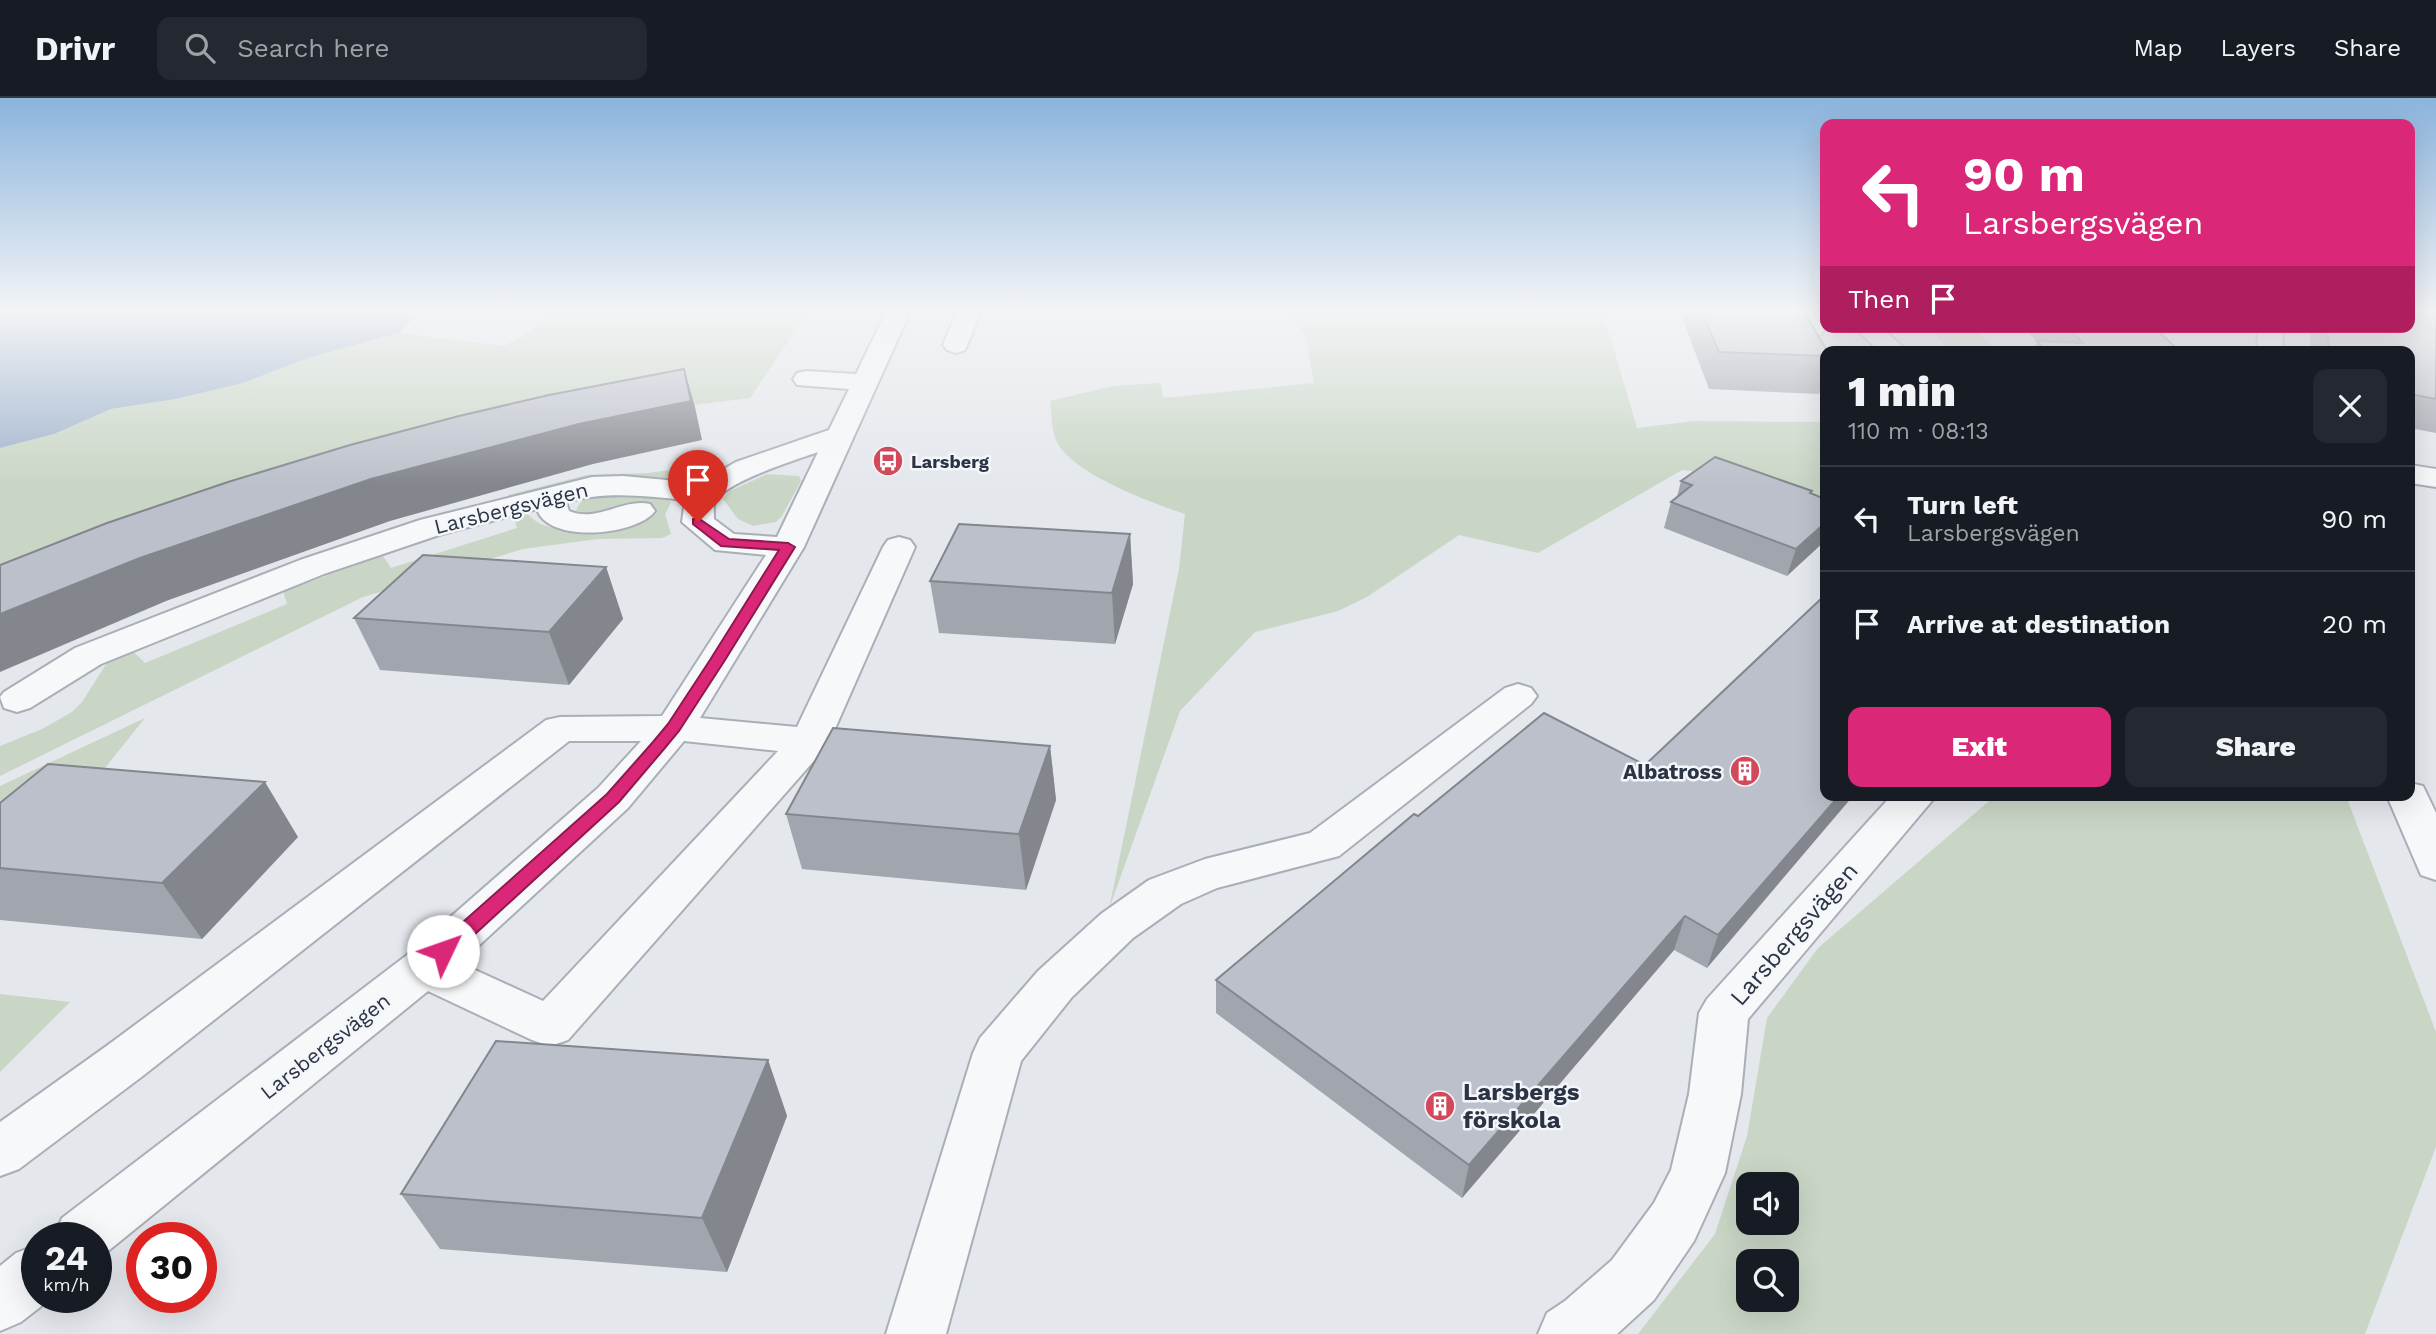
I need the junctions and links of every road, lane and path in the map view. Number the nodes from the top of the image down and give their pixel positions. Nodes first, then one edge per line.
1 (871, 370) edge
2 (806, 379) dead end
3 (865, 382) junction
4 (842, 435) junction
5 (2415, 475) edge
6 (2436, 478) edge
7 (705, 493) junction
8 (549, 496) junction
9 (639, 512) dead end
10 (788, 547) junction
11 (899, 547) dead end
12 (1518, 696) dead end
13 (17, 699) dead end
14 (674, 728) junction
15 (810, 741) junction
16 (917, 752) edge
17 (1911, 801) edge
18 (2410, 801) edge
19 (2436, 864) edge
20 (424, 968) junction
21 (0, 1152) edge
22 (101, 1222) edge
23 (21, 1286) edge
24 (0, 1302) edge
25 (916, 1334) edge
26 (1568, 1334) edge

1 - 3 street, Larsbergsvägen
2 - 3 street
3 - 4 street, Larsbergsvägen
4 - 7 street
4 - 10 street, Larsbergsvägen
5 - 6 street
7 - 8 street, Larsbergsvägen
7 - 10 street
8 - 9 street
8 - 13 street, Larsbergsvägen
10 - 14 street, Larsbergsvägen
11 - 15 street
12 - 25 street
14 - 15 street
14 - 20 street, Larsbergsvägen
14 - 21 street
15 - 16 street
15 - 20 street
17 - 26 street, Larsbergsvägen
18 - 19 street
20 - 22 street, Larsbergsvägen
23 - 24 street

